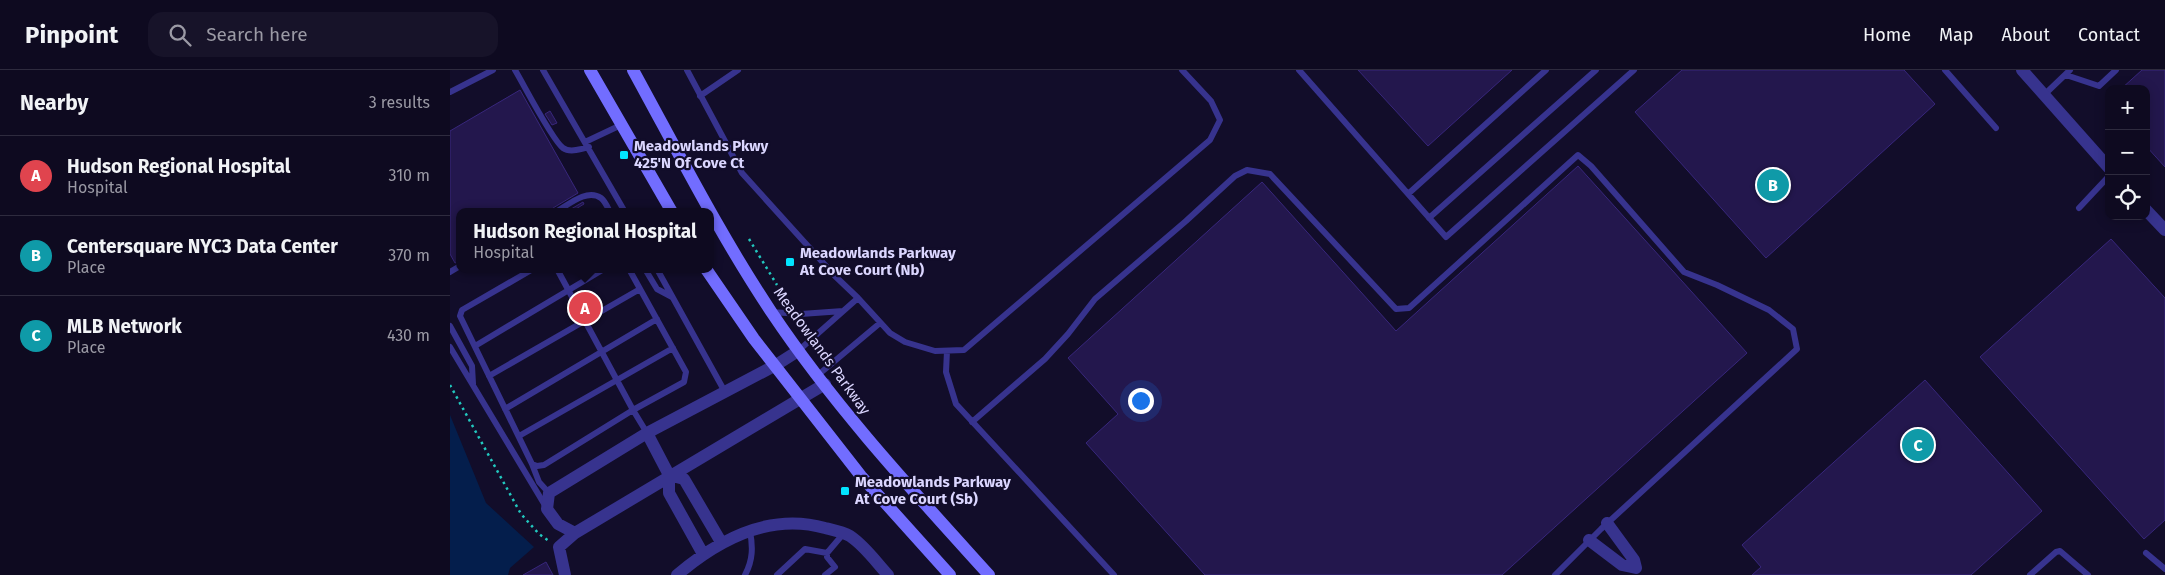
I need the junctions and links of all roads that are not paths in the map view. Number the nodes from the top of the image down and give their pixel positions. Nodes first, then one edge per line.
1 (493, 70) edge
2 (515, 70) edge
3 (543, 70) edge
4 (590, 70) edge
5 (633, 70) edge
6 (687, 70) edge
7 (738, 70) edge
8 (1182, 70) edge
9 (1299, 70) edge
10 (1546, 70) edge
11 (1596, 70) edge
12 (1634, 70) edge
13 (1945, 70) edge
14 (2022, 70) edge
15 (2116, 70) edge
16 (2068, 72) edge
17 (450, 92) edge
18 (2044, 95) junction
19 (700, 96) junction
20 (622, 126) junction
21 (1996, 128) dead end
22 (587, 145) junction
23 (2105, 164) edge
24 (2105, 180) edge
25 (1408, 194) junction
26 (563, 208) edge
27 (608, 208) edge
28 (623, 208) edge
29 (670, 208) edge
30 (709, 208) edge
31 (2079, 208) dead end
32 (2150, 214) edge
33 (714, 217) edge
34 (1429, 218) junction
35 (2165, 230) edge
36 (526, 273) edge
37 (559, 273) edge
38 (597, 273) edge
39 (631, 273) edge
40 (647, 273) edge
41 (660, 273) edge
42 (709, 273) edge
43 (640, 289) junction
44 (568, 290) junction
45 (673, 297) junction
46 (858, 298) junction
47 (844, 310) junction
48 (771, 312) junction
49 (657, 319) junction
50 (585, 320) junction
51 (880, 323) junction
52 (450, 326) edge
53 (475, 346) junction
54 (450, 347) edge
55 (672, 348) junction
56 (798, 350) junction
57 (601, 351) junction
58 (947, 351) junction
59 (776, 365) junction
60 (489, 376) junction
61 (821, 380) junction
62 (617, 381) junction
63 (473, 386) junction
64 (725, 392) junction
65 (801, 398) junction
66 (505, 408) junction
67 (632, 410) junction
68 (972, 422) junction
69 (647, 433) junction
70 (519, 436) junction
71 (532, 464) junction
72 (669, 475) junction
73 (549, 493) junction
74 (547, 509) junction
75 (1607, 523) junction
76 (750, 531) junction
77 (575, 533) junction
78 (844, 533) junction
79 (1589, 540) junction
80 (721, 542) junction
81 (2146, 552) dead end
82 (827, 553) junction
83 (703, 554) junction
84 (2165, 569) edge
85 (1639, 571) edge
86 (565, 575) edge
87 (677, 575) edge
88 (745, 575) edge
89 (778, 575) edge
90 (825, 575) edge
91 (888, 575) edge
92 (950, 575) edge
93 (989, 575) edge
94 (1114, 575) edge
95 (1555, 575) edge
96 (2030, 575) edge
97 (2088, 575) edge

1 - 17 lane
2 - 22 lane
3 - 22 lane
4 - 20 main road
5 - 30 main road, Meadowlands Parkway
6 - 19 lane
7 - 19 lane
8 - 58 lane
9 - 25 lane
10 - 25 lane
11 - 34 lane
12 - 34 lane
13 - 21 lane
14 - 18 street
15 - 16 lane
16 - 18 lane
18 - 23 street
19 - 46 lane
20 - 22 lane
20 - 29 main road
22 - 28 lane
24 - 31 lane
25 - 34 lane
26 - 27 lane
32 - 35 street
33 - 48 main road, Meadowlands Parkway
36 - 53 lane
37 - 44 lane
38 - 44 lane
39 - 43 lane
40 - 45 lane
41 - 45 lane
42 - 59 main road
43 - 49 lane
43 - 50 lane
44 - 50 lane
44 - 53 lane
45 - 64 lane
46 - 47 lane
46 - 51 lane
47 - 48 lane
47 - 56 lane
48 - 56 main road, Meadowlands Parkway
49 - 55 lane
49 - 57 lane
50 - 57 lane
50 - 60 lane
51 - 58 lane
51 - 61 lane
52 - 63 lane
53 - 60 lane
54 - 63 lane
55 - 62 lane
55 - 67 lane
56 - 59 street
56 - 61 main road, Meadowlands Parkway
57 - 62 lane
57 - 66 lane
58 - 68 lane
59 - 64 street
59 - 65 main road
60 - 66 lane
61 - 65 street
61 - 93 main road, Meadowlands Parkway
62 - 67 lane
62 - 70 lane
63 - 74 lane
64 - 69 street
65 - 72 street
65 - 92 main road
66 - 70 lane
67 - 69 lane
67 - 71 lane
68 - 75 lane
68 - 94 lane
69 - 72 street
69 - 73 street
70 - 71 lane
71 - 73 lane
72 - 77 street
72 - 80 street
72 - 83 street
73 - 74 street
74 - 77 street
75 - 79 lane
75 - 85 street
76 - 78 street
76 - 80 street
76 - 88 lane
77 - 86 street
78 - 82 lane
78 - 91 street
79 - 85 street
79 - 95 lane
80 - 83 street
81 - 84 lane
82 - 89 lane
82 - 90 lane
83 - 87 street
96 - 97 lane

